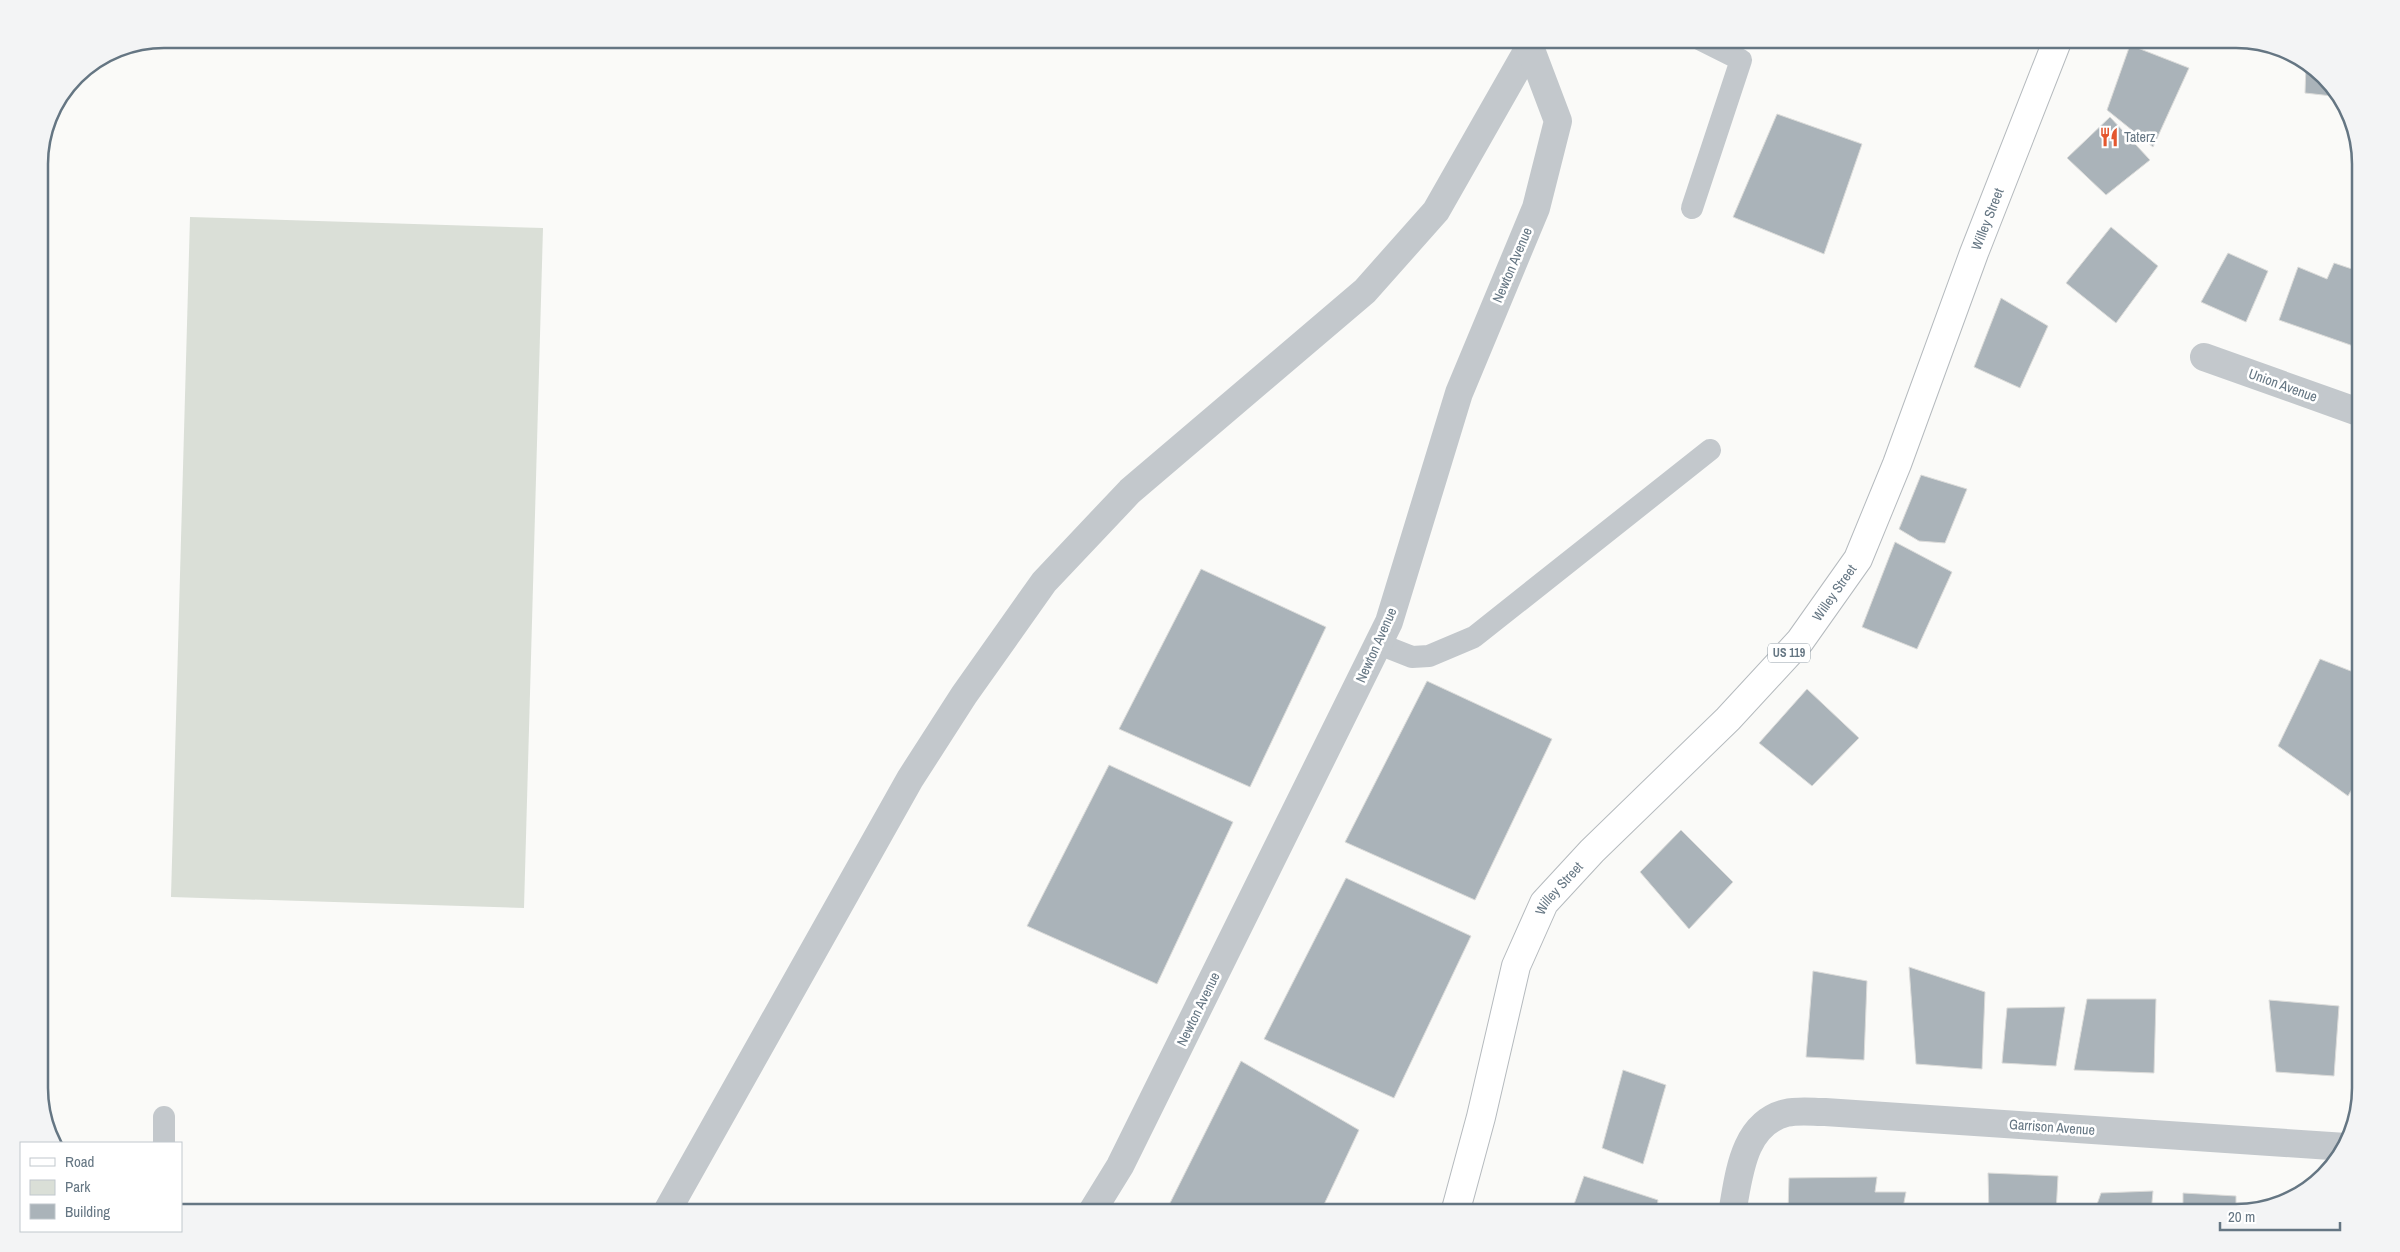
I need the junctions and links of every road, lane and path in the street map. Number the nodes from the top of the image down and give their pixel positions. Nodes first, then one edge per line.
1 (1529, 48) edge
2 (1534, 48) edge
3 (1717, 48) edge
4 (2054, 48) edge
5 (1692, 208) dead end
6 (2204, 357) dead end
7 (2352, 410) edge
8 (1710, 450) dead end
9 (1378, 644) junction
10 (164, 1117) dead end
11 (164, 1142) edge
12 (2337, 1146) edge
13 (671, 1204) edge
14 (1096, 1204) edge
15 (1457, 1204) edge
16 (1734, 1204) edge

1 - 13 street
2 - 9 street, Newton Avenue
3 - 5 lane
4 - 15 main road, Willey Street / US 119
6 - 7 street, Union Avenue
8 - 9 lane
9 - 14 street, Newton Avenue
10 - 11 lane
12 - 16 street, Garrison Avenue

